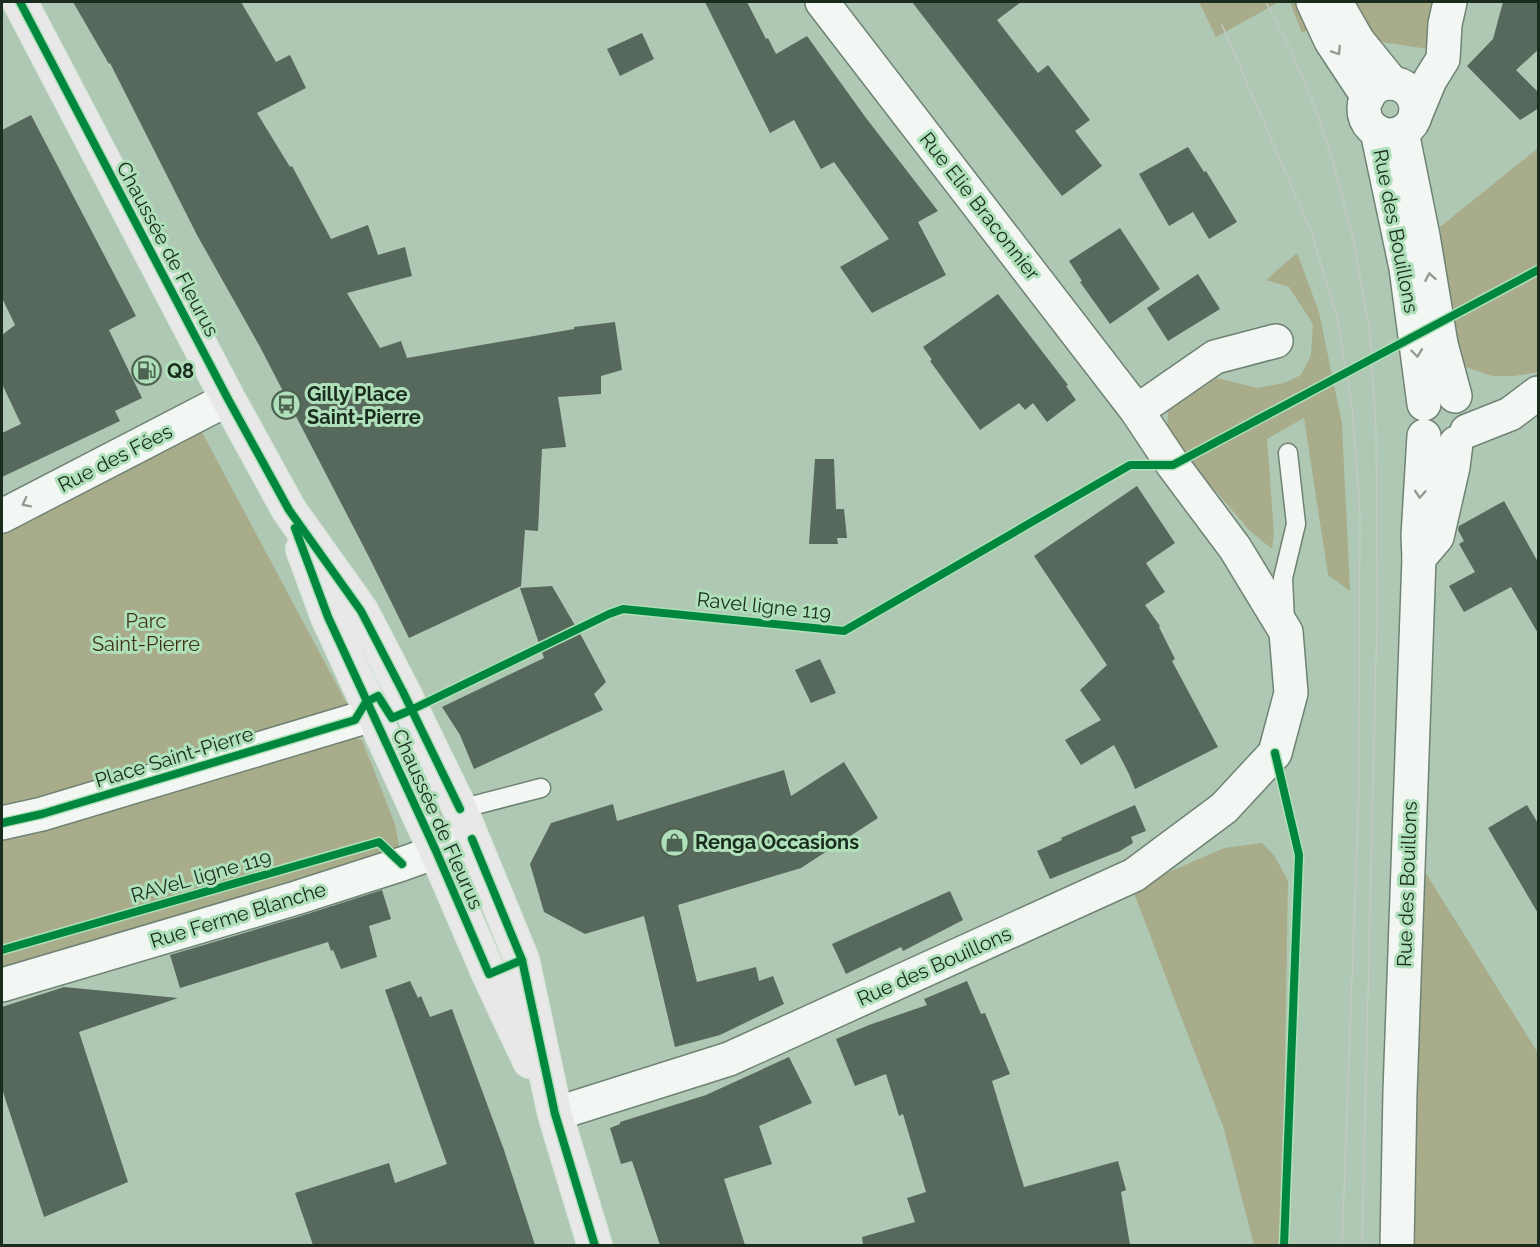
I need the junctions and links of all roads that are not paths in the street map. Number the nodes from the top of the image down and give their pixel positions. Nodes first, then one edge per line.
1 (20, 2) edge
2 (822, 2) edge
3 (1313, 2) edge
4 (1335, 2) edge
5 (1448, 13) edge
6 (1393, 107) junction
7 (1276, 341) dead end
8 (1539, 392) edge
9 (228, 399) junction
10 (1424, 404) junction
11 (1137, 411) junction
12 (1461, 419) junction
13 (1424, 436) junction
14 (1288, 453) dead end
15 (289, 510) junction
16 (2, 516) edge
17 (1419, 558) junction
18 (1286, 632) junction
19 (372, 715) junction
20 (1275, 753) joint
21 (541, 788) dead end
22 (460, 809) junction
23 (2, 823) edge
24 (472, 839) junction
25 (436, 851) junction
26 (2, 985) edge
27 (555, 1114) junction
28 (595, 1245) edge
29 (1397, 1245) edge

1 - 9 main road, Chaussée de Fleurus
2 - 11 street, Rue Elie Braconnier
3 -> 6 street
4 - 6 street
5 - 6 street
6 -> 10 street, Rue des Bouillons
12 -> 6 street, Rue des Bouillons
7 - 11 street
8 - 12 street
9 - 15 main road, Chaussée de Fleurus
9 -> 16 street, Rue des Fées
10 - 12 street
10 - 13 street
11 - 18 street, Rue Elie Braconnier
12 - 13 street
12 - 17 street, Rue des Bouillons
13 -> 17 street, Rue des Bouillons
14 - 18 lane
15 - 19 main road, Chaussée de Fleurus
15 - 22 main road, Chaussée de Fleurus
17 - 29 street, Rue des Bouillons
18 - 20 street, Rue Elie Braconnier
19 - 23 street, Place Saint-Pierre
19 - 25 main road, Chaussée de Fleurus
20 - 27 street, Rue des Bouillons
21 - 22 lane
22 - 24 main road, Chaussée de Fleurus
24 - 25 street, Rue Ferme Blanche
24 - 27 main road, Chaussée de Fleurus
25 - 26 street, Rue Ferme Blanche
25 - 27 main road, Chaussée de Fleurus
27 - 28 main road, Chaussée de Fleurus

